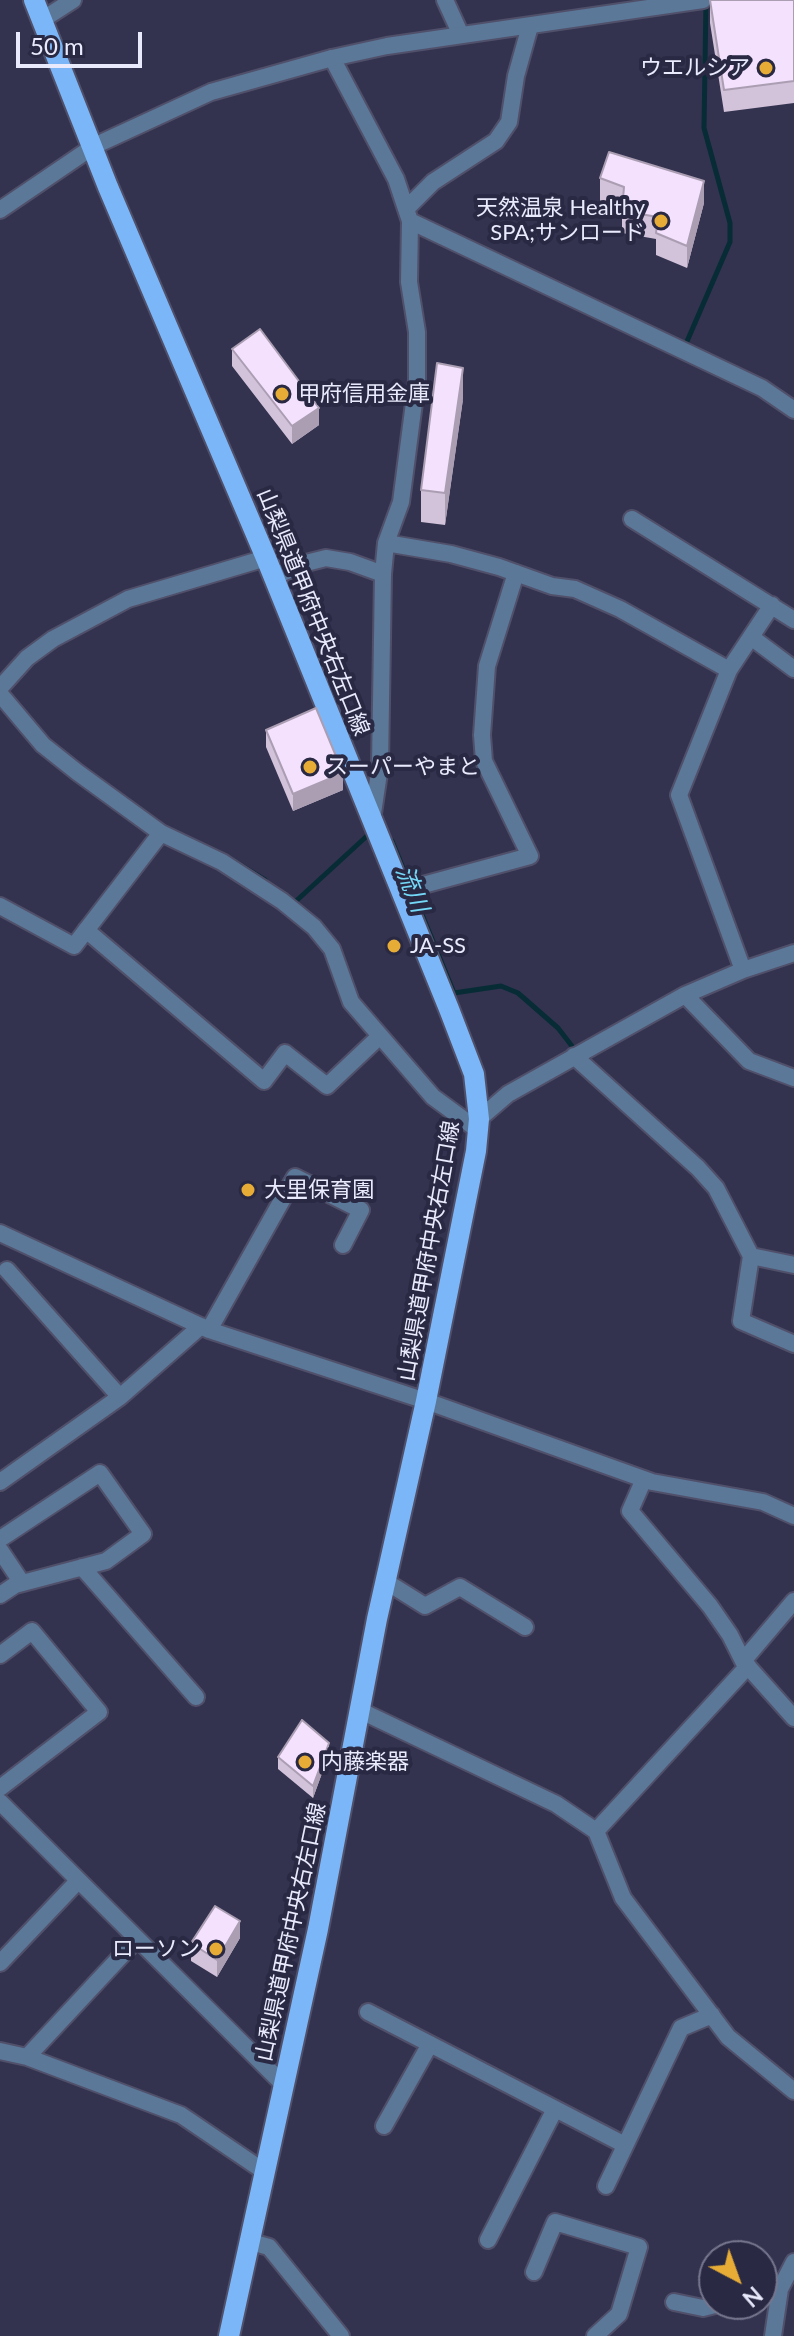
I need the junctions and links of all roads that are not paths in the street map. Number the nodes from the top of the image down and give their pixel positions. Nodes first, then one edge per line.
1 (34, 0) edge
2 (73, 0) edge
3 (445, 0) edge
4 (703, 0) edge
5 (42, 20) junction
6 (530, 26) junction
7 (461, 35) junction
8 (332, 58) junction
9 (94, 146) junction
10 (0, 210) edge
11 (408, 215) junction
12 (794, 410) edge
13 (632, 519) dead end
14 (386, 543) junction
15 (266, 558) junction
16 (516, 573) junction
17 (383, 574) junction
18 (274, 577) junction
19 (772, 605) junction
20 (794, 620) edge
21 (751, 637) junction
22 (794, 669) edge
23 (729, 670) junction
24 (0, 688) edge
25 (0, 694) edge
26 (373, 823) junction
27 (161, 833) junction
28 (402, 891) junction
29 (0, 906) edge
30 (86, 930) junction
31 (794, 953) edge
32 (743, 970) junction
33 (685, 995) junction
34 (380, 1036) junction
35 (574, 1056) junction
36 (794, 1078) edge
37 (479, 1124) junction
38 (0, 1233) edge
39 (343, 1245) dead end
40 (28, 1248) junction
41 (751, 1256) junction
42 (794, 1265) edge
43 (3, 1274) edge
44 (205, 1328) junction
45 (794, 1344) edge
46 (120, 1397) junction
47 (426, 1401) junction
48 (644, 1479) junction
49 (0, 1482) edge
50 (794, 1516) edge
51 (0, 1539) edge
52 (0, 1550) edge
53 (82, 1567) junction
54 (385, 1581) junction
55 (22, 1583) junction
56 (0, 1595) edge
57 (794, 1601) edge
58 (525, 1627) dead end
59 (0, 1655) edge
60 (746, 1663) junction
61 (196, 1697) dead end
62 (361, 1711) junction
63 (794, 1718) edge
64 (0, 1788) edge
65 (0, 1802) edge
66 (596, 1831) junction
67 (78, 1881) junction
68 (136, 1940) junction
69 (0, 1963) edge
70 (368, 2012) dead end
71 (712, 2015) junction
72 (430, 2044) junction
73 (0, 2051) edge
74 (27, 2057) junction
75 (284, 2085) junction
76 (794, 2091) edge
77 (555, 2109) junction
78 (384, 2126) dead end
79 (625, 2145) junction
80 (265, 2172) junction
81 (606, 2186) dead end
82 (488, 2240) dead end
83 (251, 2242) junction
84 (794, 2262) edge
85 (534, 2272) dead end
86 (780, 2289) joint
87 (674, 2302) dead end
88 (698, 2307) edge
89 (229, 2336) edge
90 (341, 2336) edge
91 (595, 2336) edge
92 (773, 2336) edge

1 - 5 main road, 山梨県道甲府中央右左口線
2 - 5 street
3 - 7 street
4 - 6 street
5 - 9 main road, 山梨県道甲府中央右左口線
6 - 7 street
6 - 11 street
7 - 8 street
8 - 9 street
8 - 11 street
9 - 10 street
9 - 15 main road, 山梨県道甲府中央右左口線
11 - 12 street
11 - 14 street
13 - 19 street
14 - 16 street
14 - 17 street
15 - 18 main road, 山梨県道甲府中央右左口線
15 - 24 street
16 - 23 street
16 - 28 street
17 - 18 street
17 - 26 street
18 - 26 main road, 山梨県道甲府中央右左口線
19 - 20 street
19 - 21 street
21 - 22 street
21 - 23 street
23 - 32 street
25 - 27 street
26 - 28 main road, 山梨県道甲府中央右左口線
27 - 30 street
27 - 34 street
28 - 37 main road, 山梨県道甲府中央右左口線
29 - 30 street
30 - 34 street
31 - 32 street
32 - 33 street
33 - 35 street
33 - 36 street
34 - 37 street
35 - 37 street
35 - 41 street
37 - 47 main road, 山梨県道甲府中央右左口線
38 - 40 street
39 - 44 street
40 - 43 street
40 - 44 street
41 - 42 street
41 - 45 street
43 - 46 street
44 - 46 street
44 - 47 street
46 - 49 street
47 - 48 street
47 - 54 main road, 山梨県道甲府中央右左口線
48 - 50 street
48 - 60 street
51 - 53 street
52 - 55 street
53 - 55 street
53 - 61 street
54 - 58 street
54 - 62 main road, 山梨県道甲府中央右左口線
55 - 56 street
57 - 60 street
59 - 64 street
60 - 63 street
60 - 66 street
62 - 66 street
62 - 75 main road, 山梨県道甲府中央右左口線
65 - 67 street
66 - 71 street
67 - 68 street
67 - 69 street
68 - 74 street
68 - 75 street
70 - 72 street
71 - 76 street
71 - 79 street
72 - 77 street
72 - 78 street
73 - 74 street
74 - 80 street
75 - 80 main road, 山梨県道甲府中央右左口線
77 - 79 street
77 - 82 street
79 - 81 street
80 - 83 main road, 山梨県道甲府中央右左口線
83 - 89 main road, 山梨県道甲府中央右左口線
83 - 90 street
84 - 86 street
85 - 91 street
86 - 92 street
87 - 88 street

